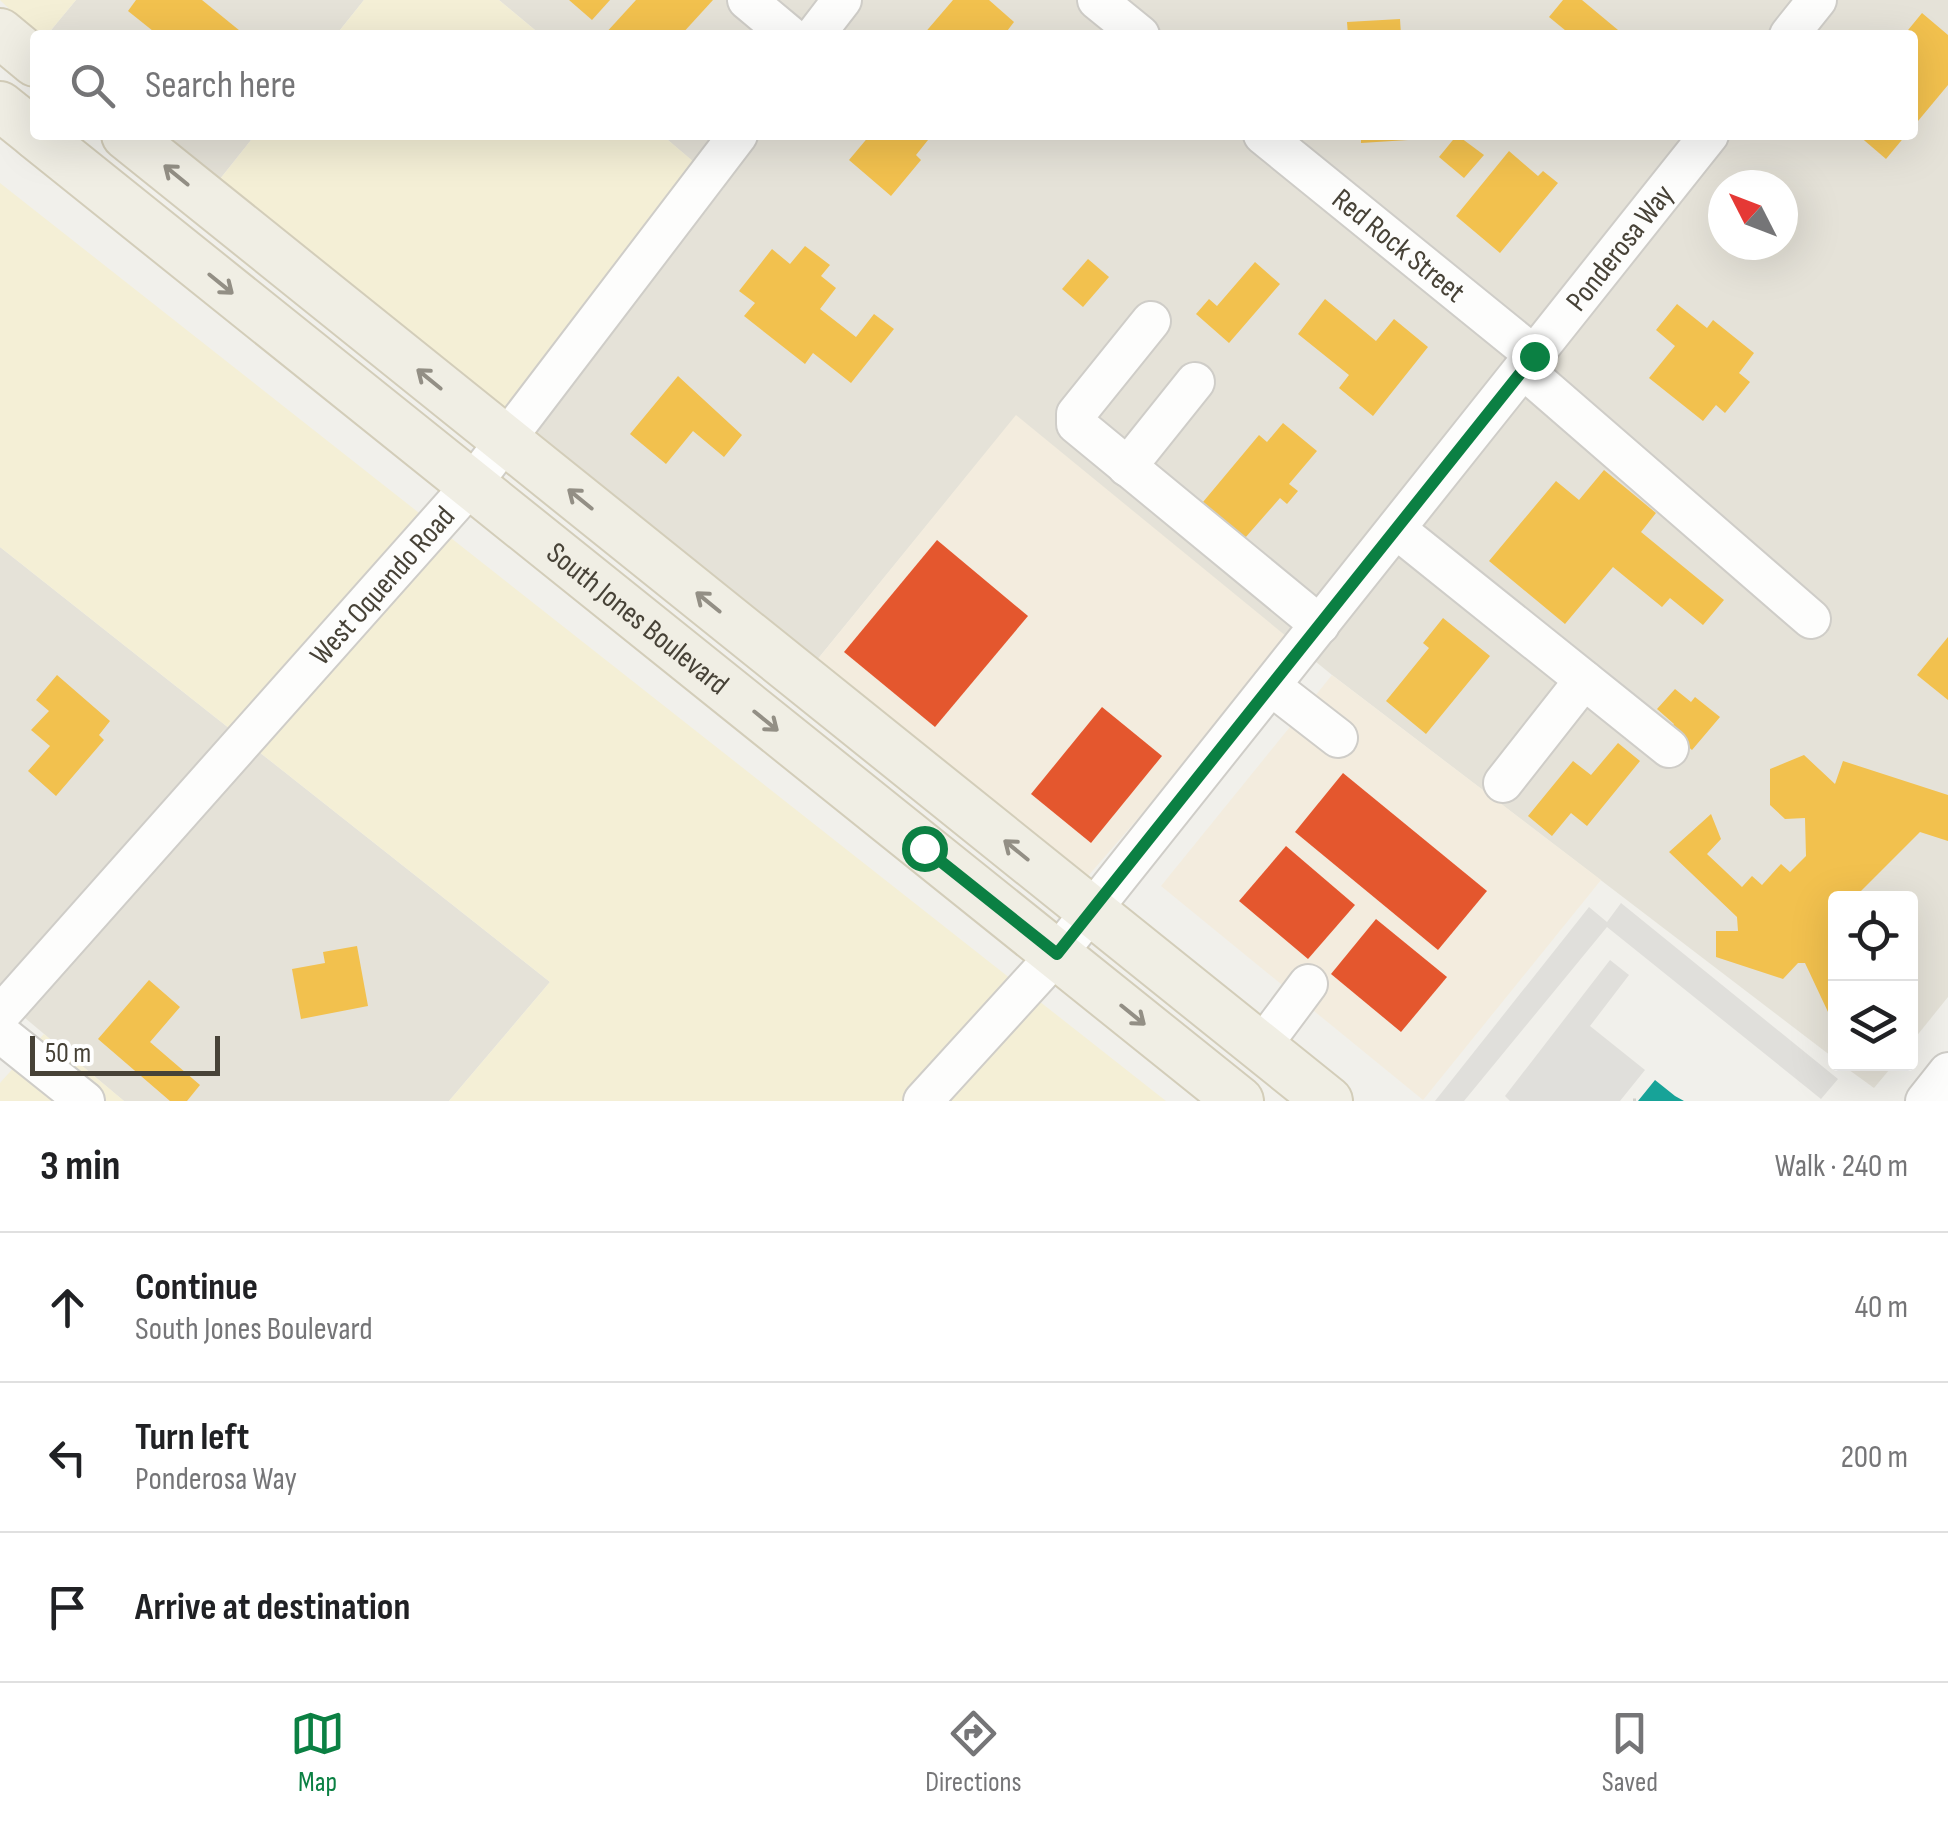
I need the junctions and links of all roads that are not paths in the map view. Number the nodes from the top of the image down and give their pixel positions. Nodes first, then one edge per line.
1 (747, 0) edge
2 (842, 0) edge
3 (1097, 0) edge
4 (1817, 0) edge
5 (783, 30) edge
6 (820, 30) edge
7 (1134, 30) edge
8 (1793, 30) edge
9 (0, 34) edge
10 (30, 58) edge
11 (0, 106) edge
12 (30, 129) edge
13 (43, 140) edge
14 (132, 140) edge
15 (734, 140) edge
16 (1269, 140) edge
17 (1705, 140) edge
18 (1151, 321) dead end
19 (1529, 362) junction
20 (1195, 382) dead end
21 (506, 440) junction
22 (1127, 467) junction
23 (472, 484) junction
24 (1396, 528) junction
25 (1811, 619) dead end
26 (1320, 624) junction
27 (1584, 680) junction
28 (1270, 686) junction
29 (1338, 738) dead end
30 (1669, 748) dead end
31 (1503, 783) dead end
32 (1092, 911) junction
33 (1057, 954) junction
34 (1308, 984) dead end
35 (0, 1015) edge
36 (0, 1032) edge
37 (1261, 1047) junction
38 (1948, 1072) edge
39 (85, 1101) edge
40 (923, 1101) edge
41 (1239, 1101) edge
42 (1328, 1101) edge
43 (1925, 1101) edge

1 - 5 street
2 - 6 street
3 - 7 street
4 - 8 street
9 - 10 main road
11 - 12 main road, South Jones Boulevard
13 -> 23 main road, South Jones Boulevard
21 -> 14 main road, South Jones Boulevard
15 - 21 street, West Oquendo Road
16 - 19 street, Red Rock Street
17 - 19 street, Ponderosa Way
18 - 22 street
19 - 24 street, Ponderosa Way
19 - 25 street, Red Rock Street
20 - 22 street
21 - 23 street, West Oquendo Road
32 -> 21 main road, South Jones Boulevard
22 - 26 street
23 -> 33 main road, South Jones Boulevard
23 - 35 street, West Oquendo Road
24 - 26 street, Ponderosa Way
24 - 27 street
26 - 28 street, Ponderosa Way
27 - 30 street
27 - 31 street
28 - 29 street
28 - 32 street, Ponderosa Way
32 - 33 street, Ponderosa Way
32 - 37 main road, South Jones Boulevard
33 - 40 street, Ponderosa Way
33 -> 41 main road, South Jones Boulevard
34 - 37 street
36 - 39 street
37 - 42 main road, South Jones Boulevard
38 - 43 street

